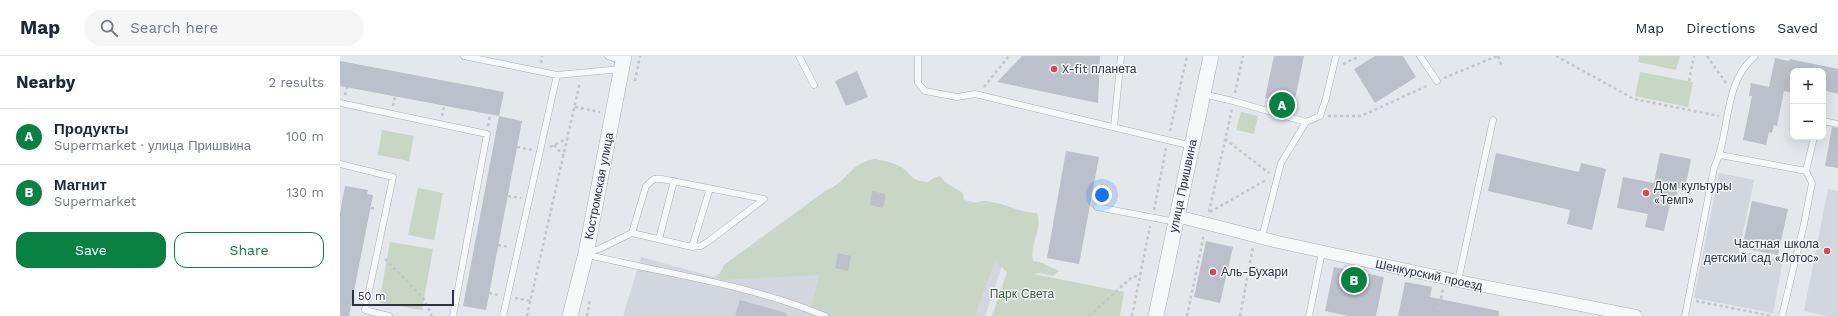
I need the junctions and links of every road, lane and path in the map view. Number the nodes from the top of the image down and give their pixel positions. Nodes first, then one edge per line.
1 (464, 56) edge
2 (608, 56) edge
3 (799, 56) edge
4 (918, 56) edge
5 (1121, 56) edge
6 (1187, 56) edge
7 (1211, 56) edge
8 (1243, 56) edge
9 (1336, 56) edge
10 (1360, 56) edge
11 (1420, 56) edge
12 (1498, 56) edge
13 (1556, 56) edge
14 (1694, 56) edge
15 (1707, 56) edge
16 (1755, 56) edge
17 (623, 62) edge
18 (1343, 64) dead end
19 (1502, 67) dead end
20 (583, 72) junction
21 (557, 75) junction
22 (1689, 81) dead end
23 (1437, 82) dead end
24 (814, 85) dead end
25 (1732, 92) junction
26 (1203, 94) junction
27 (1233, 101) junction
28 (340, 103) edge
29 (1320, 116) junction
30 (1361, 116) dead end
31 (1726, 118) junction
32 (1493, 120) dead end
33 (1306, 122) junction
34 (1826, 122) edge
35 (1838, 124) edge
36 (1114, 127) junction
37 (568, 138) junction
38 (1225, 139) junction
39 (1168, 140) junction
40 (1813, 140) edge
41 (554, 145) junction
42 (1192, 146) junction
43 (516, 147) dead end
44 (540, 151) junction
45 (1720, 155) junction
46 (564, 156) junction
47 (340, 164) edge
48 (1806, 171) junction
49 (674, 181) junction
50 (710, 188) junction
51 (1097, 207) dead end
52 (1152, 218) junction
53 (1208, 218) junction
54 (1176, 219) junction
55 (632, 233) junction
56 (659, 239) junction
57 (1258, 240) junction
58 (692, 247) junction
59 (1322, 252) junction
60 (586, 254) junction
61 (376, 257) junction
62 (1140, 275) junction
63 (1458, 281) junction
64 (1444, 282) dead end
65 (1688, 300) junction
66 (365, 313) edge
67 (389, 316) edge
68 (432, 316) edge
69 (453, 316) edge
70 (503, 316) edge
71 (527, 316) edge
72 (570, 316) edge
73 (825, 316) edge
74 (1089, 316) edge
75 (1132, 316) edge
76 (1156, 316) edge
77 (1187, 316) edge
78 (1240, 316) edge
79 (1309, 316) edge
80 (1437, 316) edge
81 (1636, 316) edge
82 (1685, 316) edge
83 (1772, 316) edge
84 (1782, 316) edge

1 - 21 lane
2 - 17 lane
3 - 24 lane
4 - 36 lane
5 - 36 lane
6 - 39 path
7 - 26 street, улица Пришвина
8 - 27 path
9 - 29 lane
10 - 18 path
11 - 23 lane
12 - 19 path
13 - 31 path
14 - 22 path
15 - 25 path
16 - 25 lane
17 - 20 lane
17 - 60 street, Костромская улица
20 - 21 lane
20 - 37 path
21 - 44 lane
25 - 31 lane
26 - 27 lane
26 - 42 street, улица Пришвина
27 - 33 lane
27 - 38 path
28 - 69 lane
29 - 30 path
29 - 33 lane
31 - 45 lane
32 - 63 lane
33 - 57 lane
34 - 35 lane
36 - 39 lane
37 - 41 path
37 - 46 path
38 - 53 path
38 - 53 path
39 - 42 lane
39 - 52 path
40 - 48 lane
41 - 44 path
41 - 46 path
42 - 54 street, улица Пришвина
43 - 44 path
44 - 70 lane
45 - 48 lane
45 - 65 lane
46 - 71 path
47 - 61 lane
48 - 84 lane
49 - 50 lane
49 - 55 lane
49 - 56 lane
50 - 58 lane
50 - 58 lane
51 - 52 lane
52 - 54 lane
52 - 62 path
53 - 54 street, Шенкурский проезд
53 - 57 street, Шенкурский проезд
53 - 77 path
54 - 76 street, улица Пришвина
55 - 56 lane
55 - 60 lane
56 - 58 lane
57 - 59 street, Шенкурский проезд
57 - 78 path
59 - 63 street, Шенкурский проезд
59 - 79 lane
60 - 72 street, Костромская улица
60 - 73 lane
61 - 66 lane
61 - 68 path
62 - 74 path
62 - 75 path
63 - 81 street, Шенкурский проезд
64 - 80 path
65 - 82 lane
65 - 83 path
66 - 67 lane

